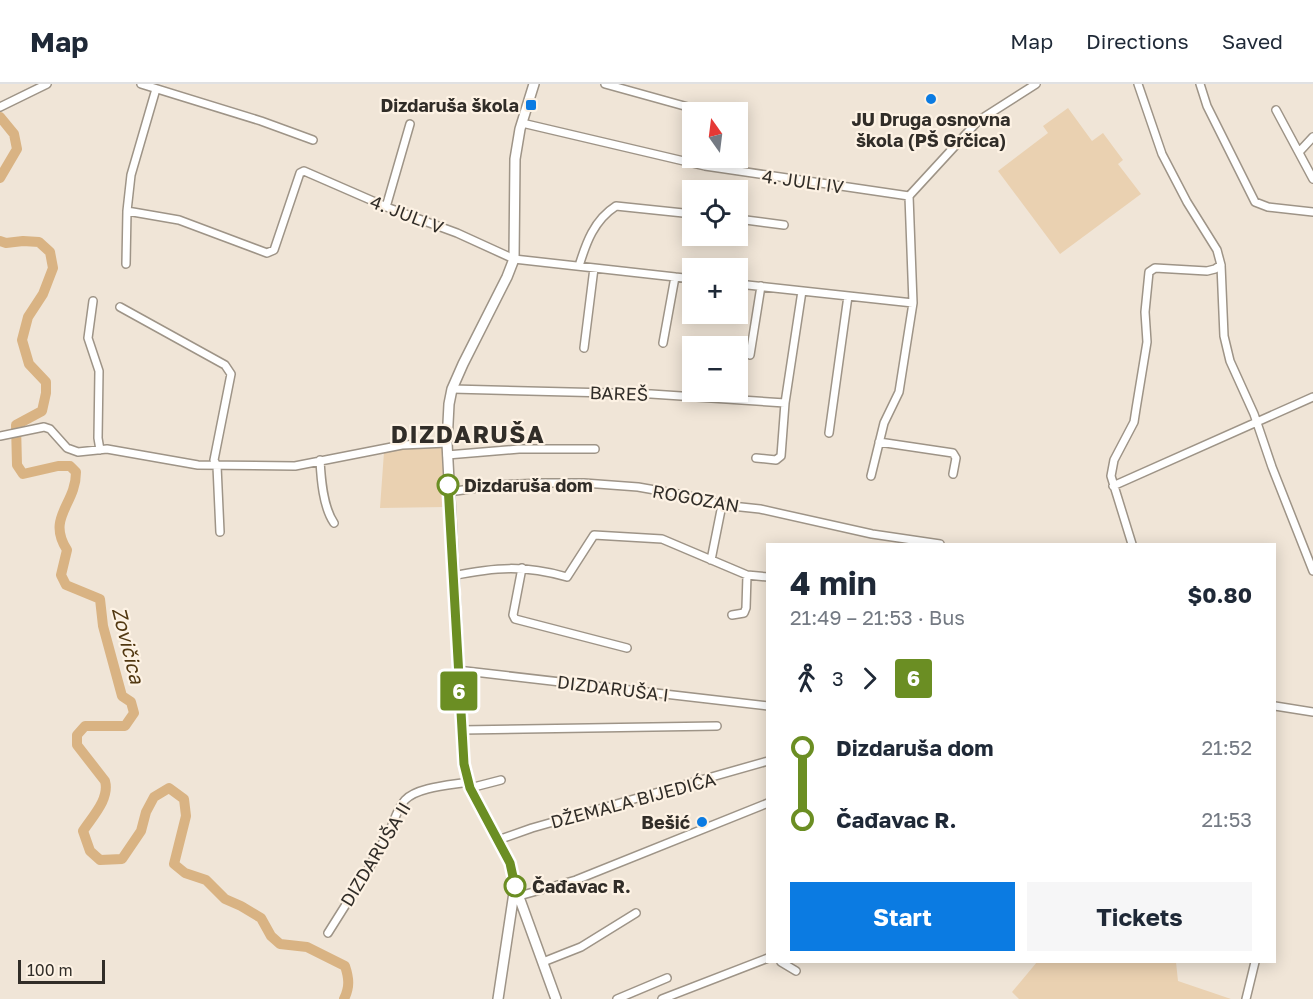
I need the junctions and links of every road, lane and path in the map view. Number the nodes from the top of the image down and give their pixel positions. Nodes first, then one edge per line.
1 (47, 84) edge
2 (141, 84) edge
3 (534, 84) edge
4 (605, 84) edge
5 (1036, 84) edge
6 (1138, 84) edge
7 (1200, 84) edge
8 (156, 89) junction
9 (682, 105) edge
10 (1, 106) edge
11 (1276, 110) dead end
12 (522, 123) junction
13 (410, 124) dead end
14 (1313, 137) edge
15 (314, 140) dead end
16 (1300, 151) junction
17 (1313, 178) edge
18 (909, 196) junction
19 (386, 207) junction
20 (126, 211) junction
21 (682, 212) edge
22 (1313, 212) edge
23 (748, 220) edge
24 (784, 225) dead end
25 (514, 259) junction
26 (126, 264) dead end
27 (1221, 264) junction
28 (579, 266) junction
29 (594, 268) junction
30 (675, 277) junction
31 (682, 278) edge
32 (748, 285) edge
33 (760, 286) junction
34 (802, 291) junction
35 (848, 296) junction
36 (93, 301) dead end
37 (913, 303) junction
38 (120, 307) dead end
39 (663, 343) dead end
40 (584, 348) dead end
41 (750, 355) dead end
42 (452, 389) junction
43 (1313, 397) edge
44 (785, 403) junction
45 (1256, 421) junction
46 (830, 433) dead end
47 (3, 434) edge
48 (879, 442) junction
49 (447, 443) junction
50 (595, 449) dead end
51 (100, 450) junction
52 (447, 455) junction
53 (320, 459) junction
54 (756, 459) dead end
55 (217, 466) junction
56 (953, 474) dead end
57 (871, 476) dead end
58 (1113, 486) junction
59 (448, 492) junction
60 (722, 505) junction
61 (334, 523) dead end
62 (220, 532) dead end
63 (933, 543) edge
64 (1132, 543) edge
65 (711, 561) junction
66 (522, 568) junction
67 (1313, 571) edge
68 (747, 575) junction
69 (452, 576) junction
70 (766, 577) edge
71 (732, 615) dead end
72 (627, 648) dead end
73 (458, 670) junction
74 (766, 706) edge
75 (1276, 706) edge
76 (1313, 712) edge
77 (717, 726) dead end
78 (461, 730) junction
79 (766, 762) edge
80 (501, 780) dead end
81 (469, 785) junction
82 (766, 803) edge
83 (498, 840) junction
84 (515, 886) junction
85 (519, 896) junction
86 (636, 913) dead end
87 (328, 933) dead end
88 (766, 958) edge
89 (543, 962) junction
90 (783, 963) edge
91 (1255, 963) edge
92 (796, 971) dead end
93 (667, 978) dead end
94 (498, 999) edge
95 (556, 999) edge
96 (617, 999) edge
97 (662, 999) edge
98 (1246, 999) edge

1 - 10 street
2 - 8 street
3 - 12 street
4 - 9 street
5 - 18 street
6 - 27 street
7 - 22 street
8 - 15 street
8 - 20 street
11 - 16 street
12 - 18 street, 4. JULI IV
12 - 25 street
13 - 19 street
14 - 16 street
16 - 17 street
18 - 37 street
19 - 20 street, 4. JULI V
19 - 25 street, 4. JULI V
20 - 26 street
21 - 28 street
23 - 24 street
25 - 28 street
25 - 42 street
27 - 45 street
27 - 58 street
28 - 29 street
29 - 30 street
29 - 40 street
30 - 31 street
30 - 39 street
32 - 33 street
33 - 34 street
33 - 41 street
34 - 35 street
34 - 44 street
35 - 37 street
35 - 46 street
36 - 51 street
37 - 48 street
38 - 55 street
42 - 44 street, BAREŠ
42 - 49 street
43 - 45 street
44 - 54 street
45 - 58 street
45 - 67 street
47 - 51 street
48 - 56 street
48 - 57 street
49 - 52 street
49 - 53 street
50 - 52 street
51 - 55 street
52 - 59 street
53 - 55 street
53 - 61 street
55 - 62 street
58 - 64 street
59 - 60 street, ROGOZAN
59 - 69 street
60 - 63 street, ROGOZAN
60 - 65 street
65 - 66 street
65 - 68 street
66 - 69 street
66 - 72 street
68 - 70 street
68 - 71 street
69 - 73 street
73 - 74 street, DIZDARUŠA I
73 - 78 street
75 - 76 street
77 - 78 street
78 - 81 street
79 - 83 street, DŽEMALA BIJEDIĆA
80 - 81 street, DIZDARUŠA II
81 - 83 street
81 - 87 street, DIZDARUŠA II
82 - 85 street
83 - 84 street
84 - 85 street
84 - 94 street
85 - 89 street
86 - 89 street
88 - 97 street
89 - 95 street
90 - 92 street
91 - 98 street
93 - 96 street

